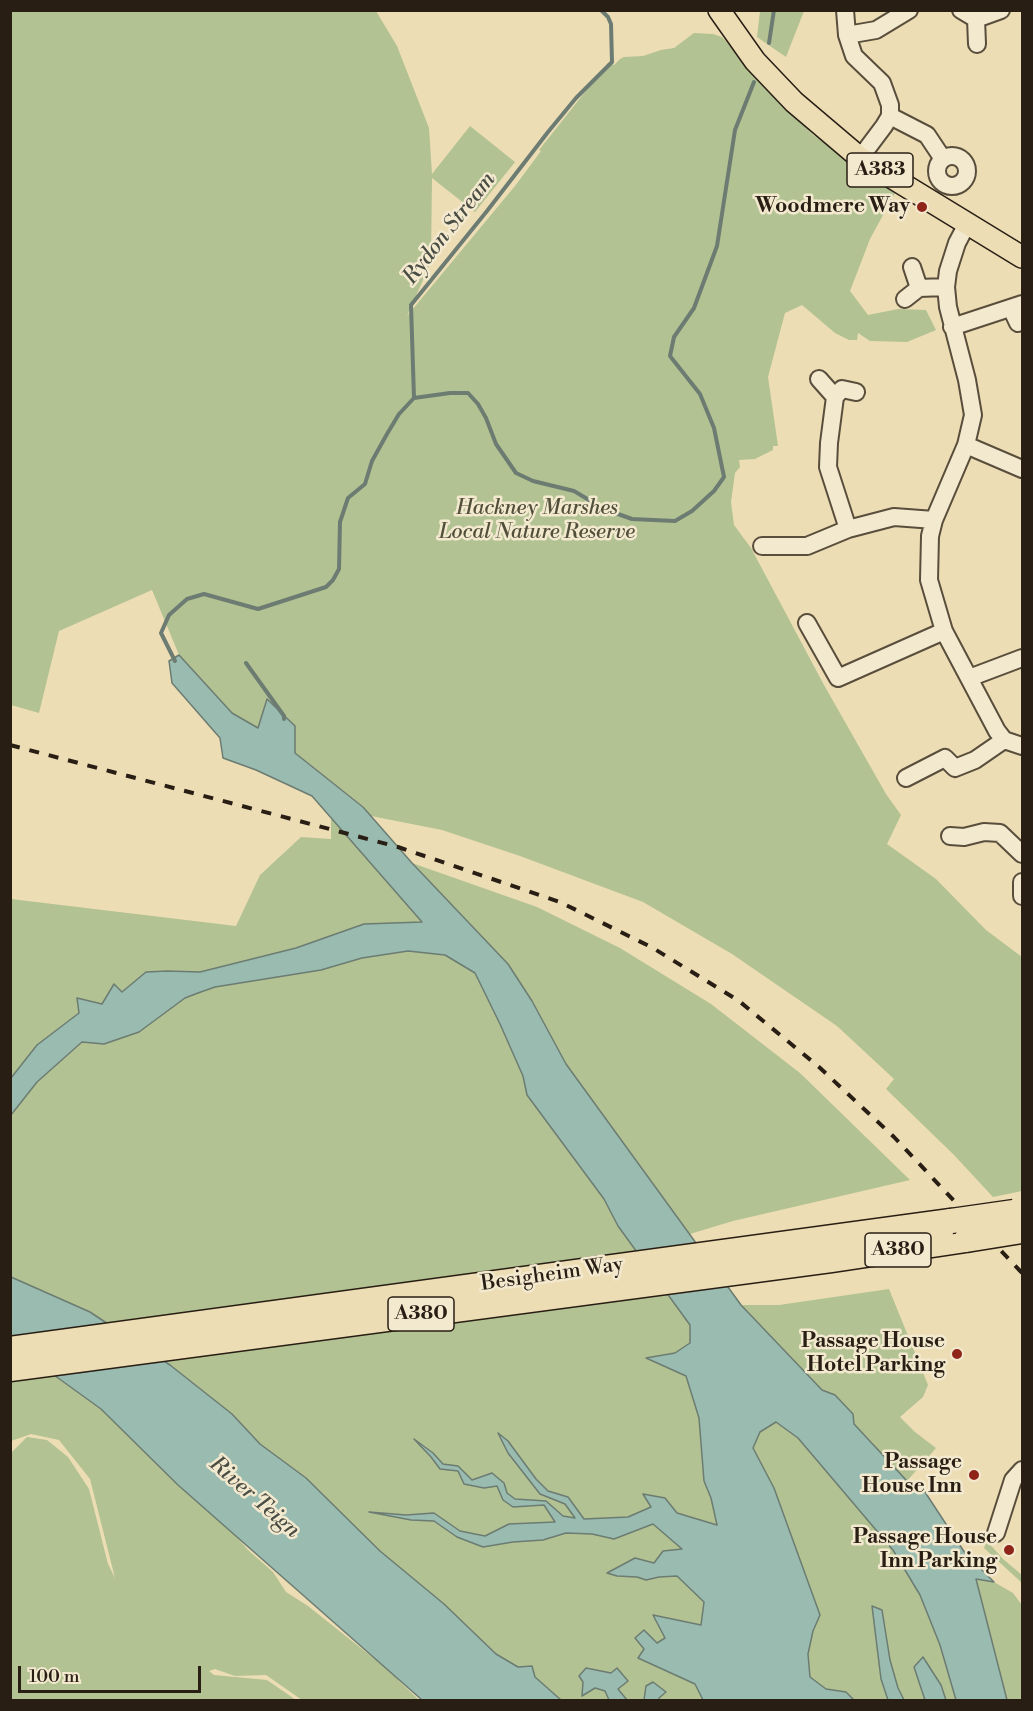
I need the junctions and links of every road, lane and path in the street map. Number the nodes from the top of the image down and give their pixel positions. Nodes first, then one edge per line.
1 (719, 10) edge
2 (845, 10) edge
3 (909, 10) edge
4 (961, 10) edge
5 (1001, 10) edge
6 (976, 19) junction
7 (847, 35) junction
8 (977, 44) dead end
9 (890, 116) junction
10 (860, 158) junction
11 (943, 159) dead end
12 (967, 224) junction
13 (1023, 257) edge
14 (912, 267) dead end
15 (946, 287) junction
16 (919, 288) junction
17 (905, 299) dead end
18 (1017, 312) edge
19 (952, 327) junction
20 (819, 379) dead end
21 (856, 392) dead end
22 (835, 397) junction
23 (966, 445) junction
24 (1023, 469) edge
25 (934, 520) junction
26 (848, 529) junction
27 (762, 546) dead end
28 (807, 623) dead end
29 (944, 631) junction
30 (1023, 658) edge
31 (969, 678) junction
32 (1004, 740) junction
33 (1023, 746) edge
34 (906, 778) dead end
35 (950, 836) dead end
36 (1023, 854) edge
37 (1023, 882) edge
38 (1023, 896) edge
39 (1020, 1218) edge
40 (826, 1250) junction
41 (10, 1349) edge
42 (10, 1369) edge
43 (1023, 1470) edge
44 (996, 1533) dead end

1 - 10 main road, A383
2 - 7 street
3 - 7 street
4 - 6 street
5 - 6 street
6 - 8 street
7 - 9 street
9 - 10 street
9 - 11 street
10 - 12 main road, A383
12 - 13 main road, A383
12 - 15 street
14 - 16 street
15 - 16 street
15 - 19 street
16 - 17 street
18 - 19 street
19 - 23 street
20 - 22 street
21 - 22 street
22 - 26 street
23 - 24 street
23 - 25 street
25 - 26 street
25 - 29 street
26 - 27 street
28 - 29 street
29 - 31 street
30 - 31 street
31 - 32 street
32 - 33 street
32 - 34 street
35 - 36 street
37 - 38 street
39 - 40 highway, Besigheim Way / A380, bridge
40 - 41 highway, Besigheim Way / A380
40 - 42 highway, Besigheim Way / A380
43 - 44 street

